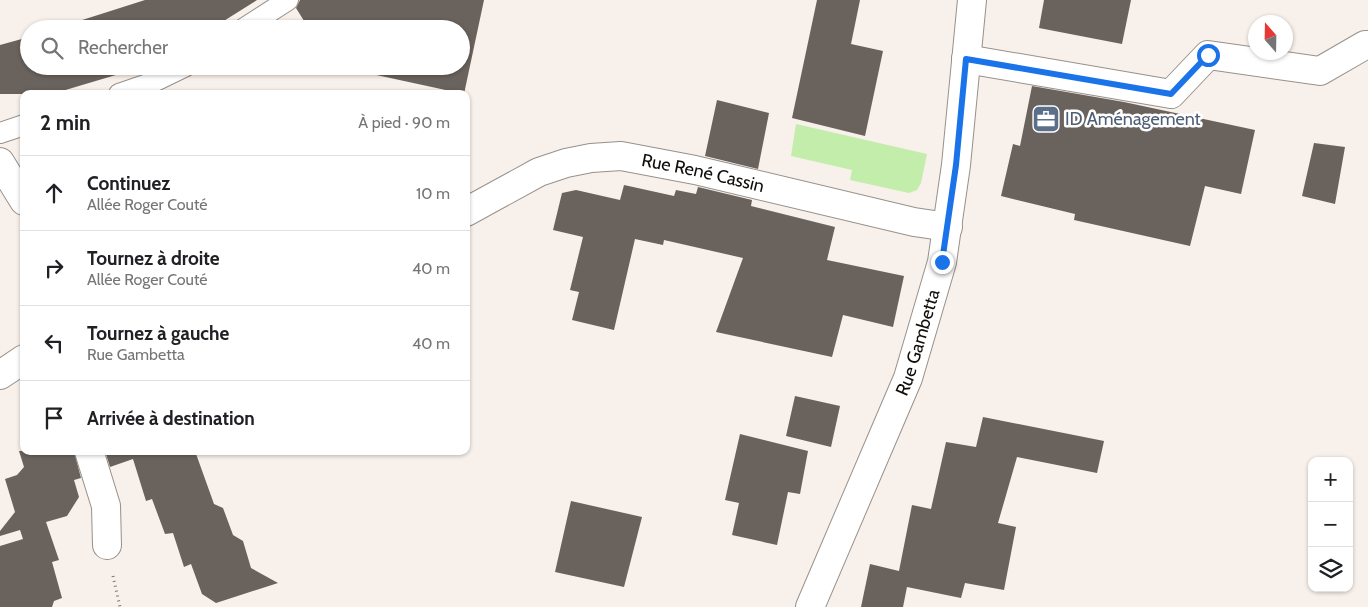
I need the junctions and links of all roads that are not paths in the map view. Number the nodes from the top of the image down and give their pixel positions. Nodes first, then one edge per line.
1 (288, 0) edge
2 (972, 0) edge
3 (258, 20) edge
4 (1368, 45) edge
5 (966, 59) junction
6 (167, 75) edge
7 (131, 90) edge
8 (20, 126) edge
9 (0, 133) edge
10 (0, 162) edge
11 (20, 195) edge
12 (470, 210) edge
13 (948, 227) junction
14 (20, 362) edge
15 (0, 375) edge
16 (91, 455) edge
17 (107, 546) dead end
18 (810, 607) edge

1 - 3 lane
2 - 5 street, Rue Gambetta
4 - 5 street
5 - 13 street, Rue Gambetta
6 - 7 lane
8 - 9 lane
10 - 11 street
12 - 13 street, Rue René Cassin
13 - 18 street, Rue Gambetta
14 - 15 street
16 - 17 street

